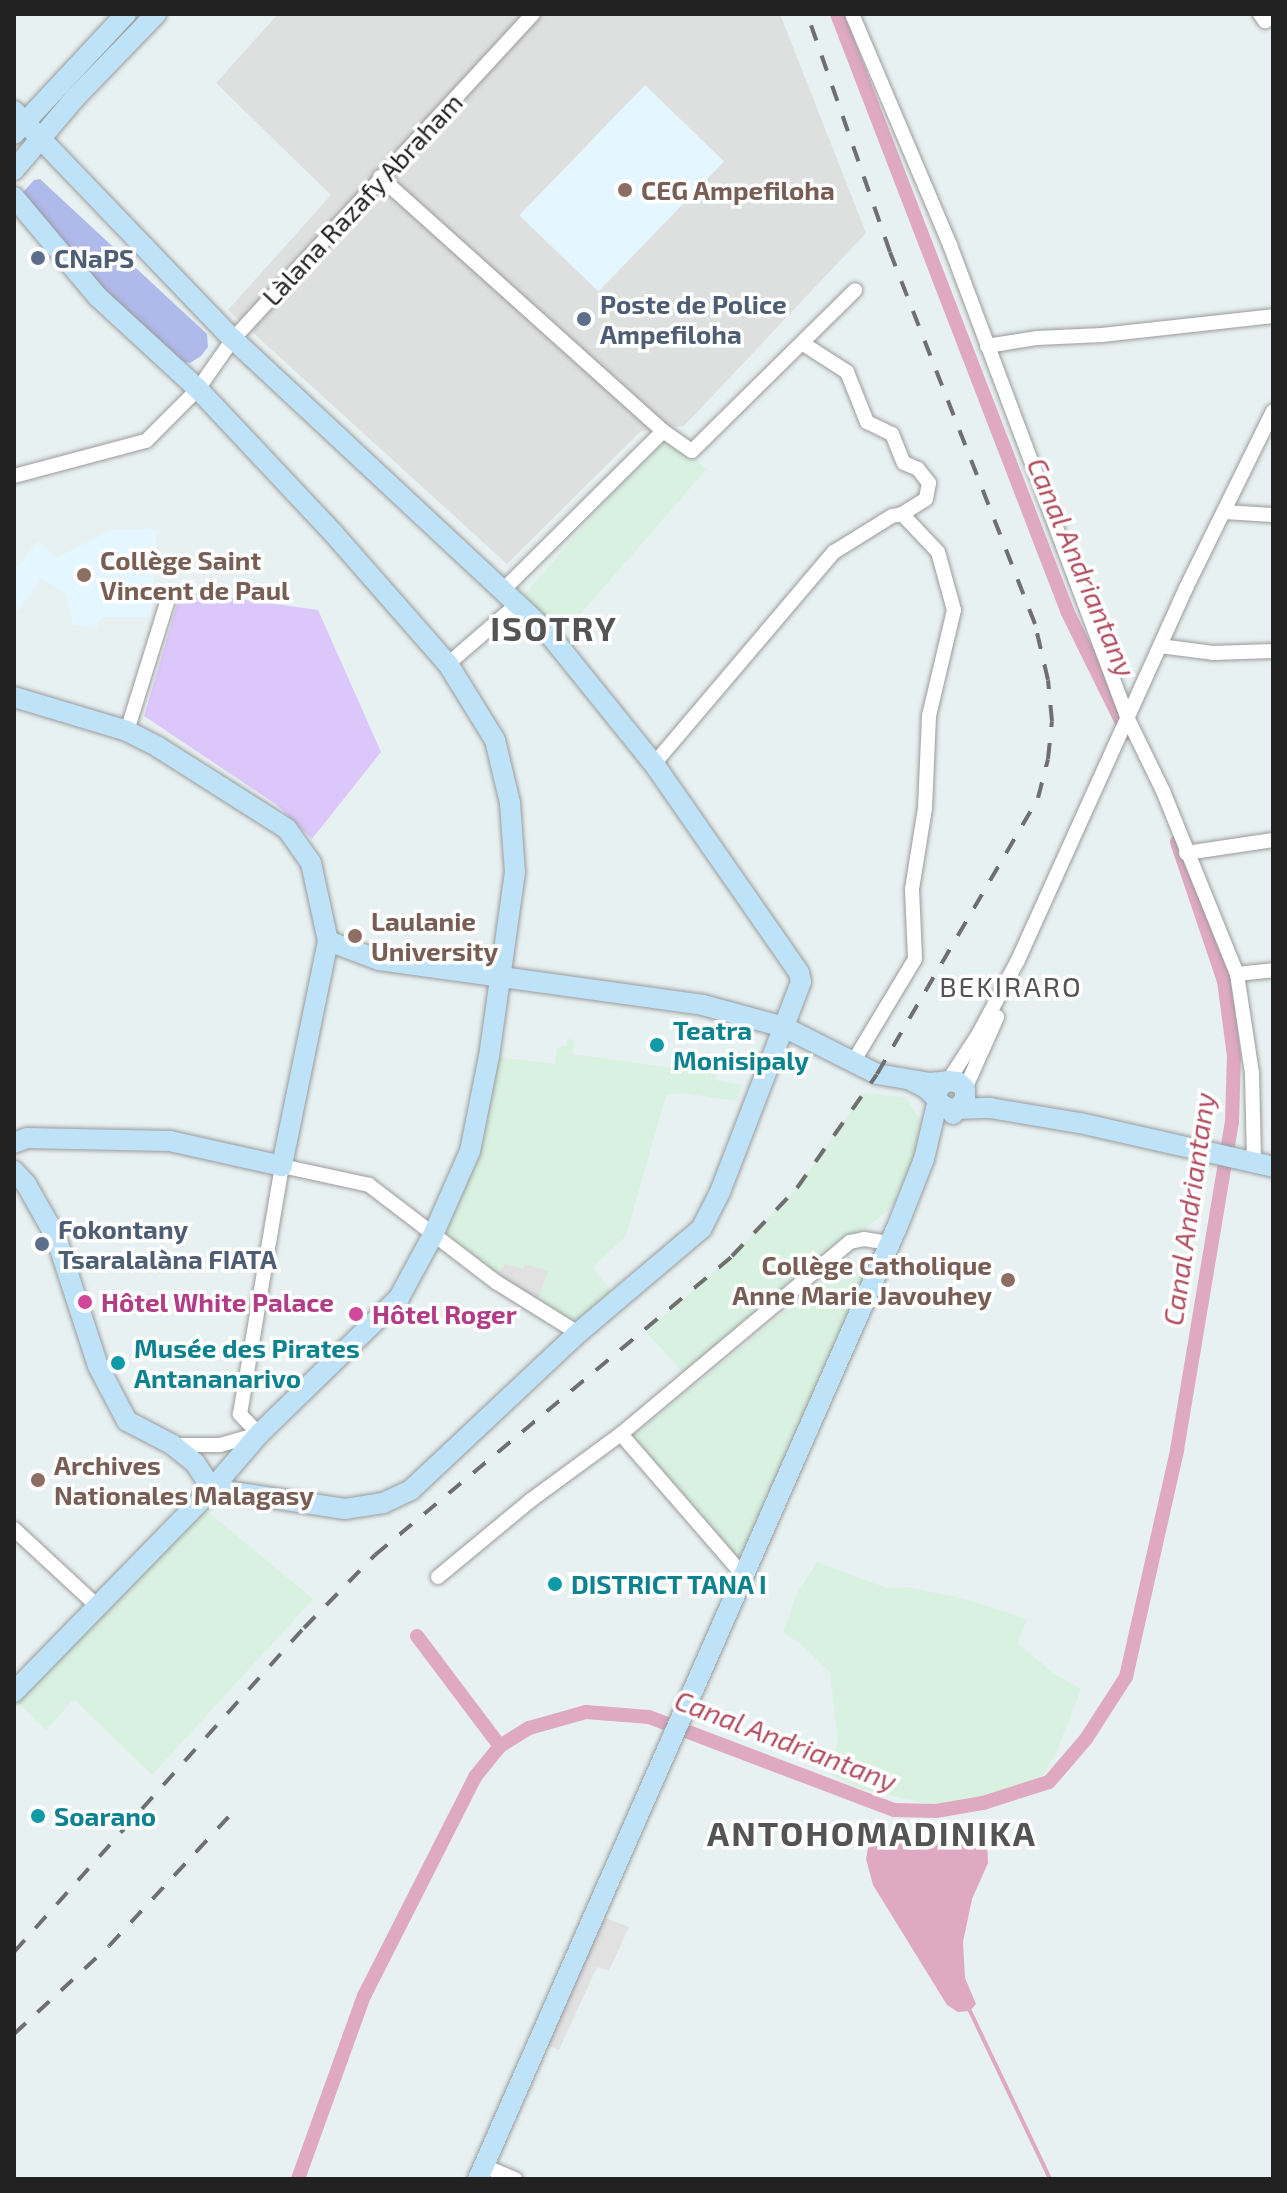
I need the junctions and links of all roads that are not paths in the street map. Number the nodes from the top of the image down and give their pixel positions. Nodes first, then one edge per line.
1 (126, 14) edge
2 (156, 14) edge
3 (533, 14) edge
4 (852, 14) edge
5 (1260, 14) edge
6 (1273, 15) edge
7 (18, 122) edge
8 (48, 144) junction
9 (14, 170) edge
10 (380, 177) junction
11 (14, 197) edge
12 (855, 290) dead end
13 (1273, 316) edge
14 (233, 339) junction
15 (802, 343) junction
16 (987, 346) junction
17 (198, 389) junction
18 (1273, 411) edge
19 (663, 431) junction
20 (14, 476) edge
21 (1224, 512) junction
22 (902, 514) junction
23 (1273, 515) edge
24 (508, 598) junction
25 (168, 599) dead end
26 (1160, 646) junction
27 (1273, 651) edge
28 (448, 664) junction
29 (14, 697) edge
30 (1128, 719) junction
31 (127, 731) junction
32 (654, 764) junction
33 (1273, 840) edge
34 (1186, 853) junction
35 (328, 941) junction
36 (1273, 970) edge
37 (1237, 974) junction
38 (498, 979) junction
39 (784, 1027) junction
40 (853, 1062) junction
41 (912, 1081) junction
42 (957, 1085) junction
43 (947, 1104) junction
44 (990, 1108) junction
45 (14, 1143) edge
46 (1263, 1164) edge
47 (282, 1166) junction
48 (14, 1171) edge
49 (894, 1234) junction
50 (433, 1235) junction
51 (578, 1333) junction
52 (259, 1434) junction
53 (621, 1434) junction
54 (173, 1445) junction
55 (212, 1489) junction
56 (14, 1529) edge
57 (743, 1575) junction
58 (438, 1577) dead end
59 (96, 1605) junction
60 (14, 1692) edge
61 (481, 2173) edge
62 (515, 2179) edge

1 - 7 street
2 - 8 street
3 - 10 street, Làlana Razafy Abraham
4 - 16 street
5 - 6 street
7 - 8 street
8 - 9 street
8 - 14 street
10 - 14 street, Làlana Razafy Abraham
10 - 19 street
11 - 17 street
12 - 15 street
13 - 16 street
14 - 17 street, Làlana Razafy Abraham
14 - 24 street
15 - 19 street
15 - 22 street
16 - 30 street
17 - 20 street, Làlana Razafy Abraham
17 - 28 street
18 - 21 street
19 - 24 street
21 - 23 street
21 - 26 street
22 - 32 street
22 - 40 street
24 - 28 street
24 - 32 street
25 - 31 street
26 - 27 street
26 - 30 street
28 - 38 street
29 - 31 street
30 - 34 street
30 - 42 street
31 - 35 street
32 - 39 street
33 - 34 street
34 - 37 street
35 - 38 street
35 - 47 street
36 - 37 street
37 - 46 street
38 - 39 street
38 - 50 street
39 - 40 street
39 - 51 street
40 - 41 street
41 - 42 street
41 - 43 street
42 - 43 street
42 - 44 street
43 - 44 street
43 - 49 street
44 - 46 street
45 - 47 street
47 - 50 street
47 - 52 street
48 - 54 street
49 - 53 street
49 - 57 street
50 - 51 street
50 - 52 street
51 - 55 street
52 - 54 street
52 - 55 street
53 - 57 street
53 - 58 street
54 - 55 street
55 - 59 street
56 - 59 street
57 - 61 street
59 - 60 street
61 - 62 street

